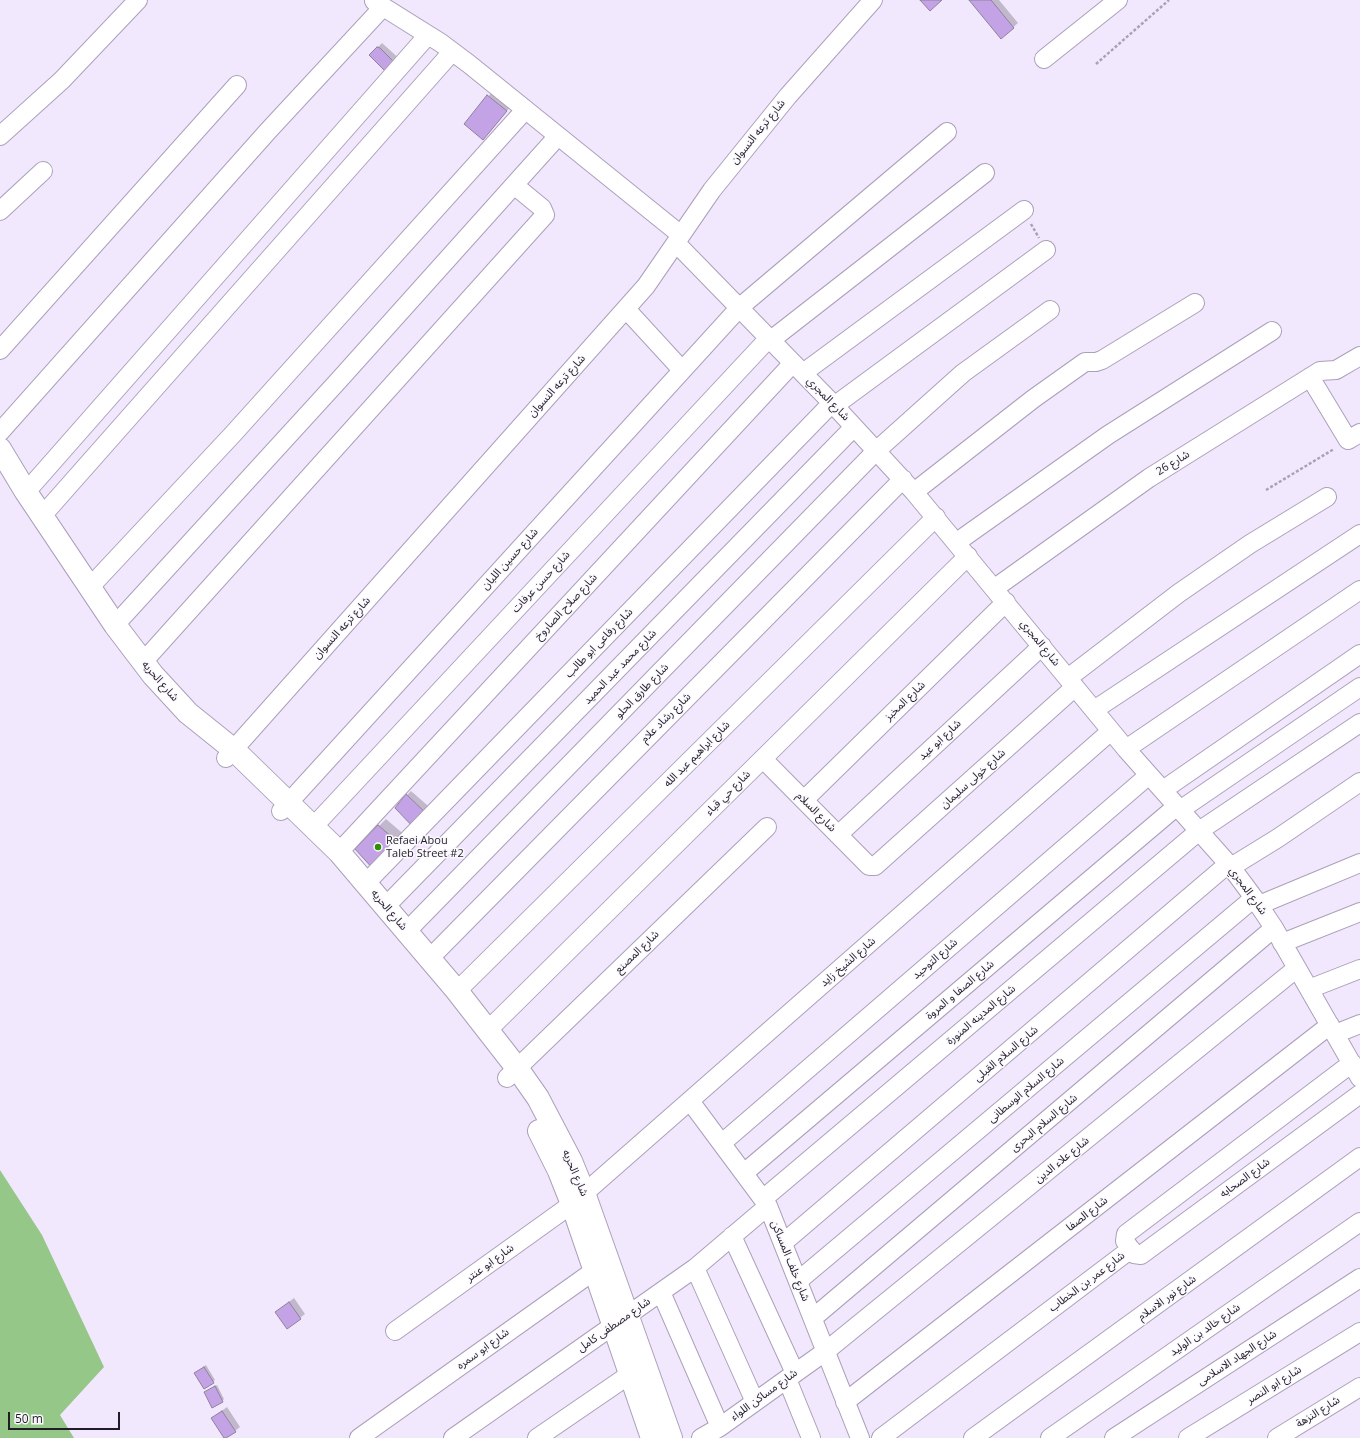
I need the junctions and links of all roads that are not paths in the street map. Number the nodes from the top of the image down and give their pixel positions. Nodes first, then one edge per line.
1 (138, 0) edge
2 (873, 0) edge
3 (1118, 0) edge
4 (378, 4) edge
5 (428, 35) junction
6 (452, 52) junction
7 (1044, 60) dead end
8 (236, 85) dead end
9 (525, 110) junction
10 (947, 132) dead end
11 (0, 136) edge
12 (558, 136) junction
13 (43, 170) dead end
14 (985, 173) dead end
15 (514, 185) junction
16 (1024, 210) road end
17 (0, 211) edge
18 (679, 239) junction
19 (1046, 250) road end
20 (1195, 303) dead end
21 (740, 307) junction
22 (626, 309) junction
23 (1050, 310) dead end
24 (1272, 331) dead end
25 (770, 339) junction
26 (0, 350) edge
27 (1360, 356) edge
28 (798, 368) junction
29 (682, 370) junction
30 (1310, 378) junction
31 (833, 404) junction
32 (854, 427) junction
33 (0, 432) edge
34 (1354, 436) edge
35 (0, 449) edge
36 (876, 450) junction
37 (0, 475) edge
38 (909, 485) junction
39 (26, 492) junction
40 (1327, 497) dead end
41 (42, 516) junction
42 (936, 517) junction
43 (1360, 534) edge
44 (962, 549) junction
45 (90, 587) junction
46 (995, 588) junction
47 (1360, 590) edge
48 (1006, 602) junction
49 (115, 625) junction
50 (1042, 646) junction
51 (1360, 654) edge
52 (143, 662) junction
53 (1072, 683) junction
54 (1360, 687) edge
55 (1094, 710) junction
56 (1360, 722) edge
57 (1112, 731) junction
58 (1126, 749) junction
59 (230, 754) junction
60 (763, 759) junction
61 (1149, 775) junction
62 (1360, 782) edge
63 (1162, 790) junction
64 (804, 800) junction
65 (285, 806) junction
66 (1178, 808) junction
67 (314, 826) junction
68 (767, 827) dead end
69 (1199, 832) junction
70 (838, 835) junction
71 (339, 852) junction
72 (1360, 863) edge
73 (869, 866) joint
74 (1229, 866) junction
75 (366, 883) junction
76 (1257, 902) junction
77 (386, 906) junction
78 (1360, 912) edge
79 (407, 931) junction
80 (1278, 936) junction
81 (430, 958) junction
82 (1297, 968) junction
83 (1360, 969) edge
84 (1309, 989) junction
85 (457, 992) junction
86 (1360, 1024) edge
87 (488, 1030) junction
88 (1332, 1030) junction
89 (1356, 1071) edge
90 (512, 1073) junction
91 (1360, 1094) edge
92 (690, 1101) junction
93 (722, 1143) junction
94 (1360, 1157) edge
95 (744, 1173) junction
96 (578, 1199) junction
97 (766, 1203) junction
98 (1360, 1222) edge
99 (732, 1236) junction
100 (783, 1243) junction
101 (1131, 1249) junction
102 (601, 1266) junction
103 (695, 1268) junction
104 (1360, 1278) edge
105 (798, 1281) junction
106 (661, 1292) junction
107 (813, 1318) junction
108 (621, 1321) junction
109 (396, 1332) dead end
110 (1360, 1332) edge
111 (826, 1351) junction
112 (629, 1375) junction
113 (791, 1376) junction
114 (1360, 1386) edge
115 (755, 1402) junction
116 (845, 1402) junction
117 (720, 1427) junction
118 (647, 1436) edge
119 (807, 1436) edge
120 (359, 1438) edge
121 (454, 1438) edge
122 (537, 1438) edge
123 (671, 1438) edge
124 (701, 1438) edge
125 (860, 1438) edge
126 (881, 1438) edge
127 (973, 1438) edge
128 (1050, 1438) edge
129 (1114, 1438) edge
130 (1188, 1438) edge
131 (1276, 1438) edge

1 - 11 street
2 - 18 street, شارع ترعه النسوان
3 - 7 street
4 - 5 street, شارع المجري
4 - 33 street
5 - 6 street, شارع المجري
5 - 39 street
6 - 9 street, شارع المجري
6 - 41 street
8 - 26 street
9 - 12 street, شارع المجري
9 - 45 street
10 - 21 street, شارع حسين اللبان
12 - 15 street
12 - 18 street, شارع المجري
13 - 17 street
14 - 25 street, شارع حسن عرفات
15 - 49 street
15 - 52 street
16 - 28 street, شارع صلاح الصاروخ
18 - 21 street, شارع المجري
18 - 22 street, شارع ترعه النسوان
19 - 31 street, شارع رفاعى ابو طالب
20 - 38 street, شارع رشاد علام
21 - 25 street, شارع المجري
21 - 29 street, شارع حسين اللبان
22 - 29 street
22 - 59 street, شارع ترعه النسوان
23 - 36 street, شارع طارق الحلو
24 - 44 street, شارع حي قباء
25 - 28 street, شارع المجري
25 - 67 street, شارع حسن عرفات
27 - 30 street, شارع 26
28 - 31 street, شارع المجري
28 - 71 street, شارع صلاح الصاروخ
29 - 65 street, شارع حسين اللبان
30 - 34 street
30 - 46 street, شارع 26
31 - 32 street, شارع المجري
31 - 75 street, شارع رفاعى ابو طالب
32 - 36 street, شارع المجري
32 - 77 street, شارع محمد عبد الحميد
35 - 39 main road, شارع الحريه
36 - 38 street, شارع المجري
36 - 79 street, شارع طارق الحلو
37 - 59 main road, شارع الحريه
38 - 42 street, شارع المجري
38 - 81 street, شارع رشاد علام
39 - 41 main road, شارع الحريه
40 - 53 street, شارع خولى سليمان
41 - 45 main road, شارع الحريه
42 - 44 street, شارع المجري
42 - 85 street, شارع ابراهيم عبد الله
43 - 55 street
44 - 46 street, شارع المجري
44 - 60 street, شارع حي قباء
45 - 49 main road, شارع الحريه
46 - 48 street, شارع المجري
47 - 58 street
48 - 50 street, شارع المجري
48 - 64 street, شارع المخبز
49 - 52 main road, شارع الحريه
50 - 53 street, شارع المجري
50 - 70 street, شارع ابو عيد
51 - 63 street
52 - 59 main road, شارع الحريه
53 - 55 street, شارع المجري
53 - 73 street, شارع خولى سليمان
54 - 66 street, شارع الصفا و المروة
55 - 57 street, شارع المجري
56 - 69 street, شارع المدينه المنورة
57 - 58 street, شارع المجري
57 - 92 street, شارع الشيخ زايد
58 - 61 street, شارع المجري
59 - 65 main road, شارع الحريه
60 - 64 street, شارع السلام
60 - 87 street, شارع حي قباء
61 - 63 street, شارع المجري
61 - 93 street, شارع التوحيد
62 - 74 street, شارع السلام القبلى
63 - 66 street, شارع المجري
64 - 70 street, شارع السلام
65 - 67 main road, شارع الحريه
65 - 90 main road, شارع الحريه
66 - 69 street, شارع المجري
66 - 95 street, شارع الصفا و المروة
67 - 71 main road, شارع الحريه
68 - 90 street, شارع المصنع
69 - 74 street, شارع المجري
69 - 97 street, شارع المدينه المنورة
70 - 73 street, شارع السلام
71 - 75 main road, شارع الحريه
72 - 76 street, شارع السلام الوسطانى
74 - 76 street, شارع المجري
74 - 100 street, شارع السلام القبلى
75 - 77 main road, شارع الحريه
76 - 80 street, شارع المجري
76 - 105 street, شارع السلام الوسطانى
77 - 79 main road, شارع الحريه
78 - 80 street, شارع السلام البحرى
79 - 81 main road, شارع الحريه
80 - 82 street, شارع المجري
80 - 107 street, شارع السلام البحرى
81 - 85 main road, شارع الحريه
82 - 84 street, شارع المجري
82 - 111 street, شارع علاء الدين
83 - 84 street
84 - 88 street, شارع المجري
85 - 87 main road, شارع الحريه
86 - 88 street, شارع الصفا
87 - 90 main road, شارع الحريه
88 - 89 street, شارع المجري
88 - 116 street, شارع الصفا
89 - 101 street, شارع عمر بن الخطاب
90 - 96 main road, شارع الحريه
91 - 101 street, شارع الصحابه
92 - 93 street, شارع خلف المساكن
92 - 96 street, شارع الشيخ زايد
93 - 95 street, شارع خلف المساكن
94 - 127 street, شارع نور الاسلام
95 - 97 street, شارع خلف المساكن
96 - 102 main road, شارع الحريه
96 - 109 street, شارع ابو عنتر
97 - 99 street, شارع مصطفى كامل
97 - 100 street, شارع خلف المساكن
98 - 128 street, شارع خالد بن الوليد
99 - 103 street, شارع مصطفى كامل
99 - 113 street
100 - 105 street, شارع خلف المساكن
101 - 126 street, شارع عمر بن الخطاب
102 - 108 main road, شارع الحريه
102 - 120 street, شارع ابو سمره
103 - 106 street, شارع مصطفى كامل
103 - 115 street
104 - 129 street, شارع الجهاد الاسلامى
105 - 107 street, شارع خلف المساكن
106 - 108 street, شارع مصطفى كامل
106 - 117 street
107 - 111 street, شارع خلف المساكن
108 - 112 main road, شارع الحريه
108 - 121 street, شارع مصطفى كامل
108 - 123 main road, شارع الحريه
110 - 130 street, شارع ابو النصر
111 - 113 street, شارع مساكن اللواء
111 - 116 street, شارع خلف المساكن
112 - 118 main road, شارع الحريه
112 - 122 street
113 - 115 street, شارع مساكن اللواء
113 - 119 street
114 - 131 street, شارع النزهة
115 - 117 street, شارع مساكن اللواء
116 - 125 street, شارع خلف المساكن
117 - 124 street, شارع مساكن اللواء

